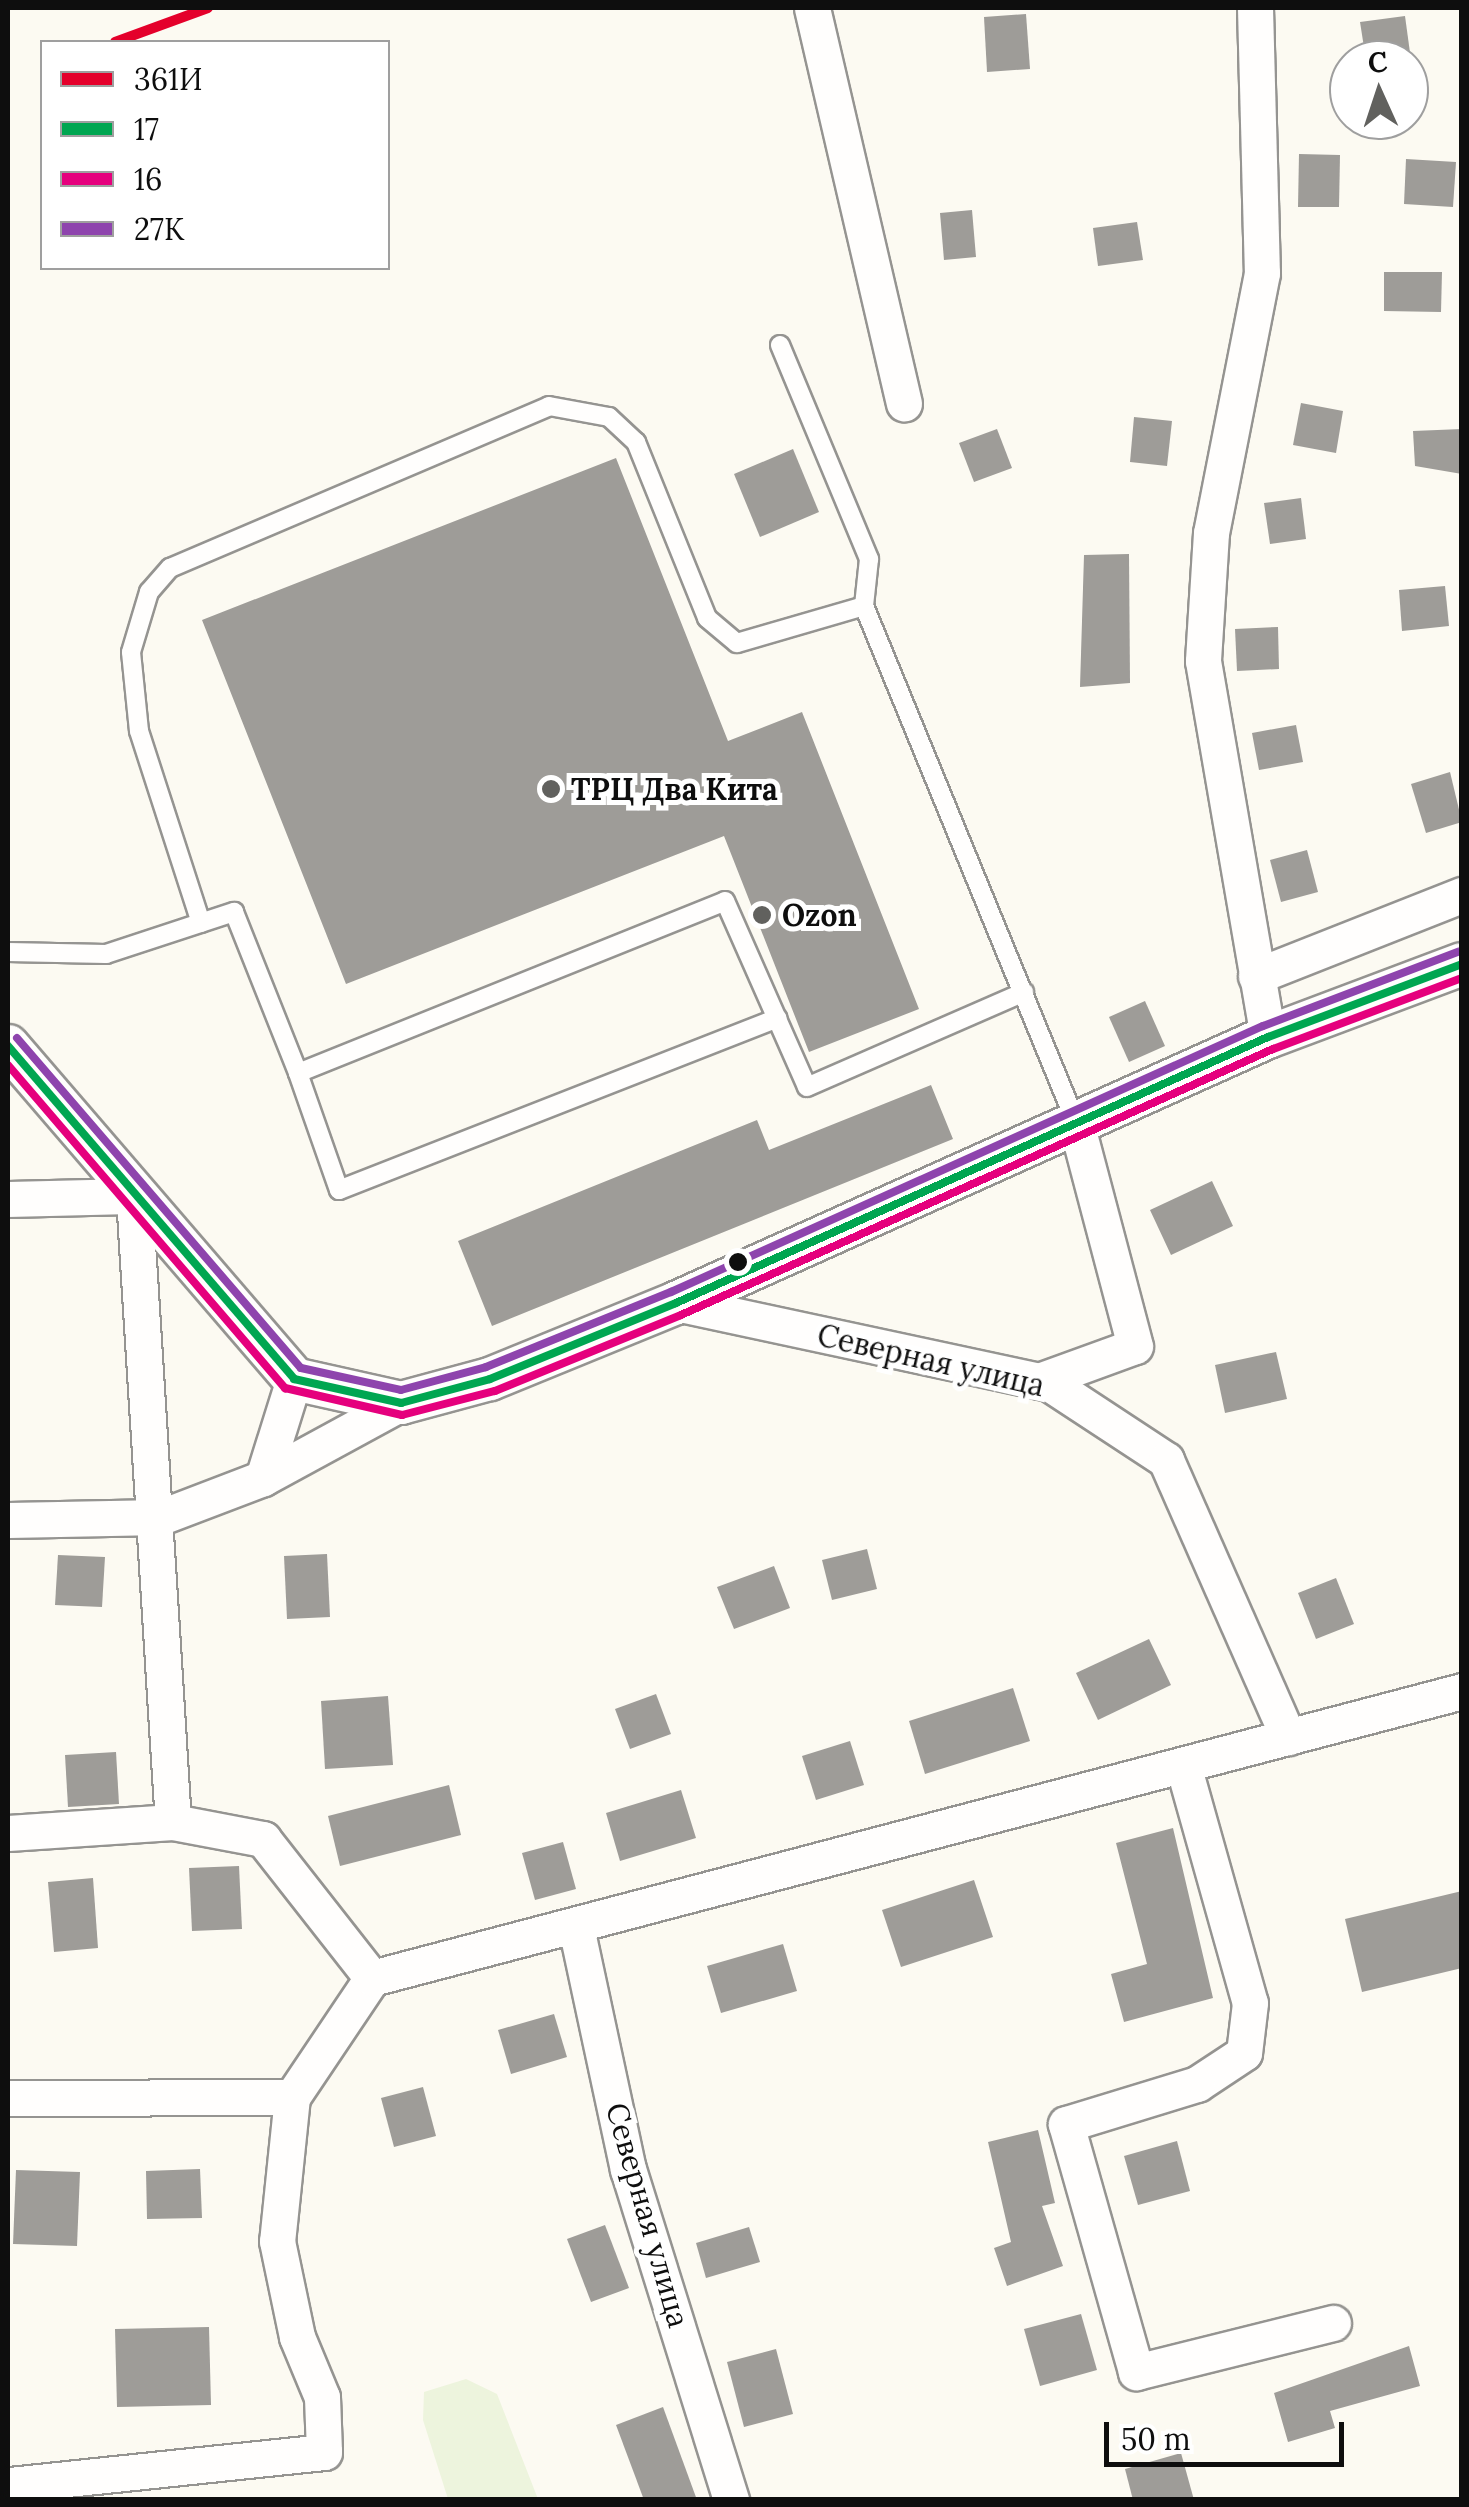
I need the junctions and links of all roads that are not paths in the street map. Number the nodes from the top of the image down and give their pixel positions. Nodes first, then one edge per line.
1 (812, 8) edge
2 (1255, 8) edge
3 (780, 344) dead end
4 (904, 403) dead end
5 (864, 606) junction
6 (1462, 895) edge
7 (201, 923) junction
8 (8, 952) edge
9 (1462, 964) edge
10 (1256, 976) junction
11 (1024, 992) junction
12 (777, 1018) junction
13 (1268, 1037) junction
14 (8, 1046) edge
15 (298, 1073) junction
16 (1077, 1126) junction
17 (134, 1196) junction
18 (8, 1199) edge
19 (676, 1303) junction
20 (294, 1379) junction
21 (1040, 1381) junction
22 (401, 1403) junction
23 (262, 1478) junction
24 (161, 1517) junction
25 (8, 1520) edge
26 (1462, 1691) edge
27 (1288, 1737) junction
28 (1183, 1765) junction
29 (172, 1822) junction
30 (8, 1833) edge
31 (576, 1927) junction
32 (372, 1978) junction
33 (292, 2097) junction
34 (8, 2098) edge
35 (1333, 2323) dead end
36 (8, 2485) edge
37 (731, 2500) edge

1 - 4 street
2 - 10 street
3 - 5 lane
5 - 7 lane
5 - 11 lane
6 - 10 street
7 - 8 lane
7 - 15 lane
9 - 13 street
10 - 13 street
11 - 12 lane
11 - 16 lane
12 - 15 lane
12 - 15 lane
13 - 16 street
14 - 17 street
16 - 19 street
16 - 21 street
17 - 18 street
17 - 20 street
17 - 24 street
19 - 21 street, Северная улица
19 - 22 street
20 - 22 street
20 - 23 street
21 - 27 street, Северная улица
22 - 23 street
23 - 24 street
24 - 25 street
24 - 29 street
26 - 27 street
27 - 28 street
28 - 31 street
28 - 35 street
29 - 30 street
29 - 32 street
31 - 32 street
31 - 37 street, Северная улица
32 - 33 street
33 - 34 street
33 - 36 street

